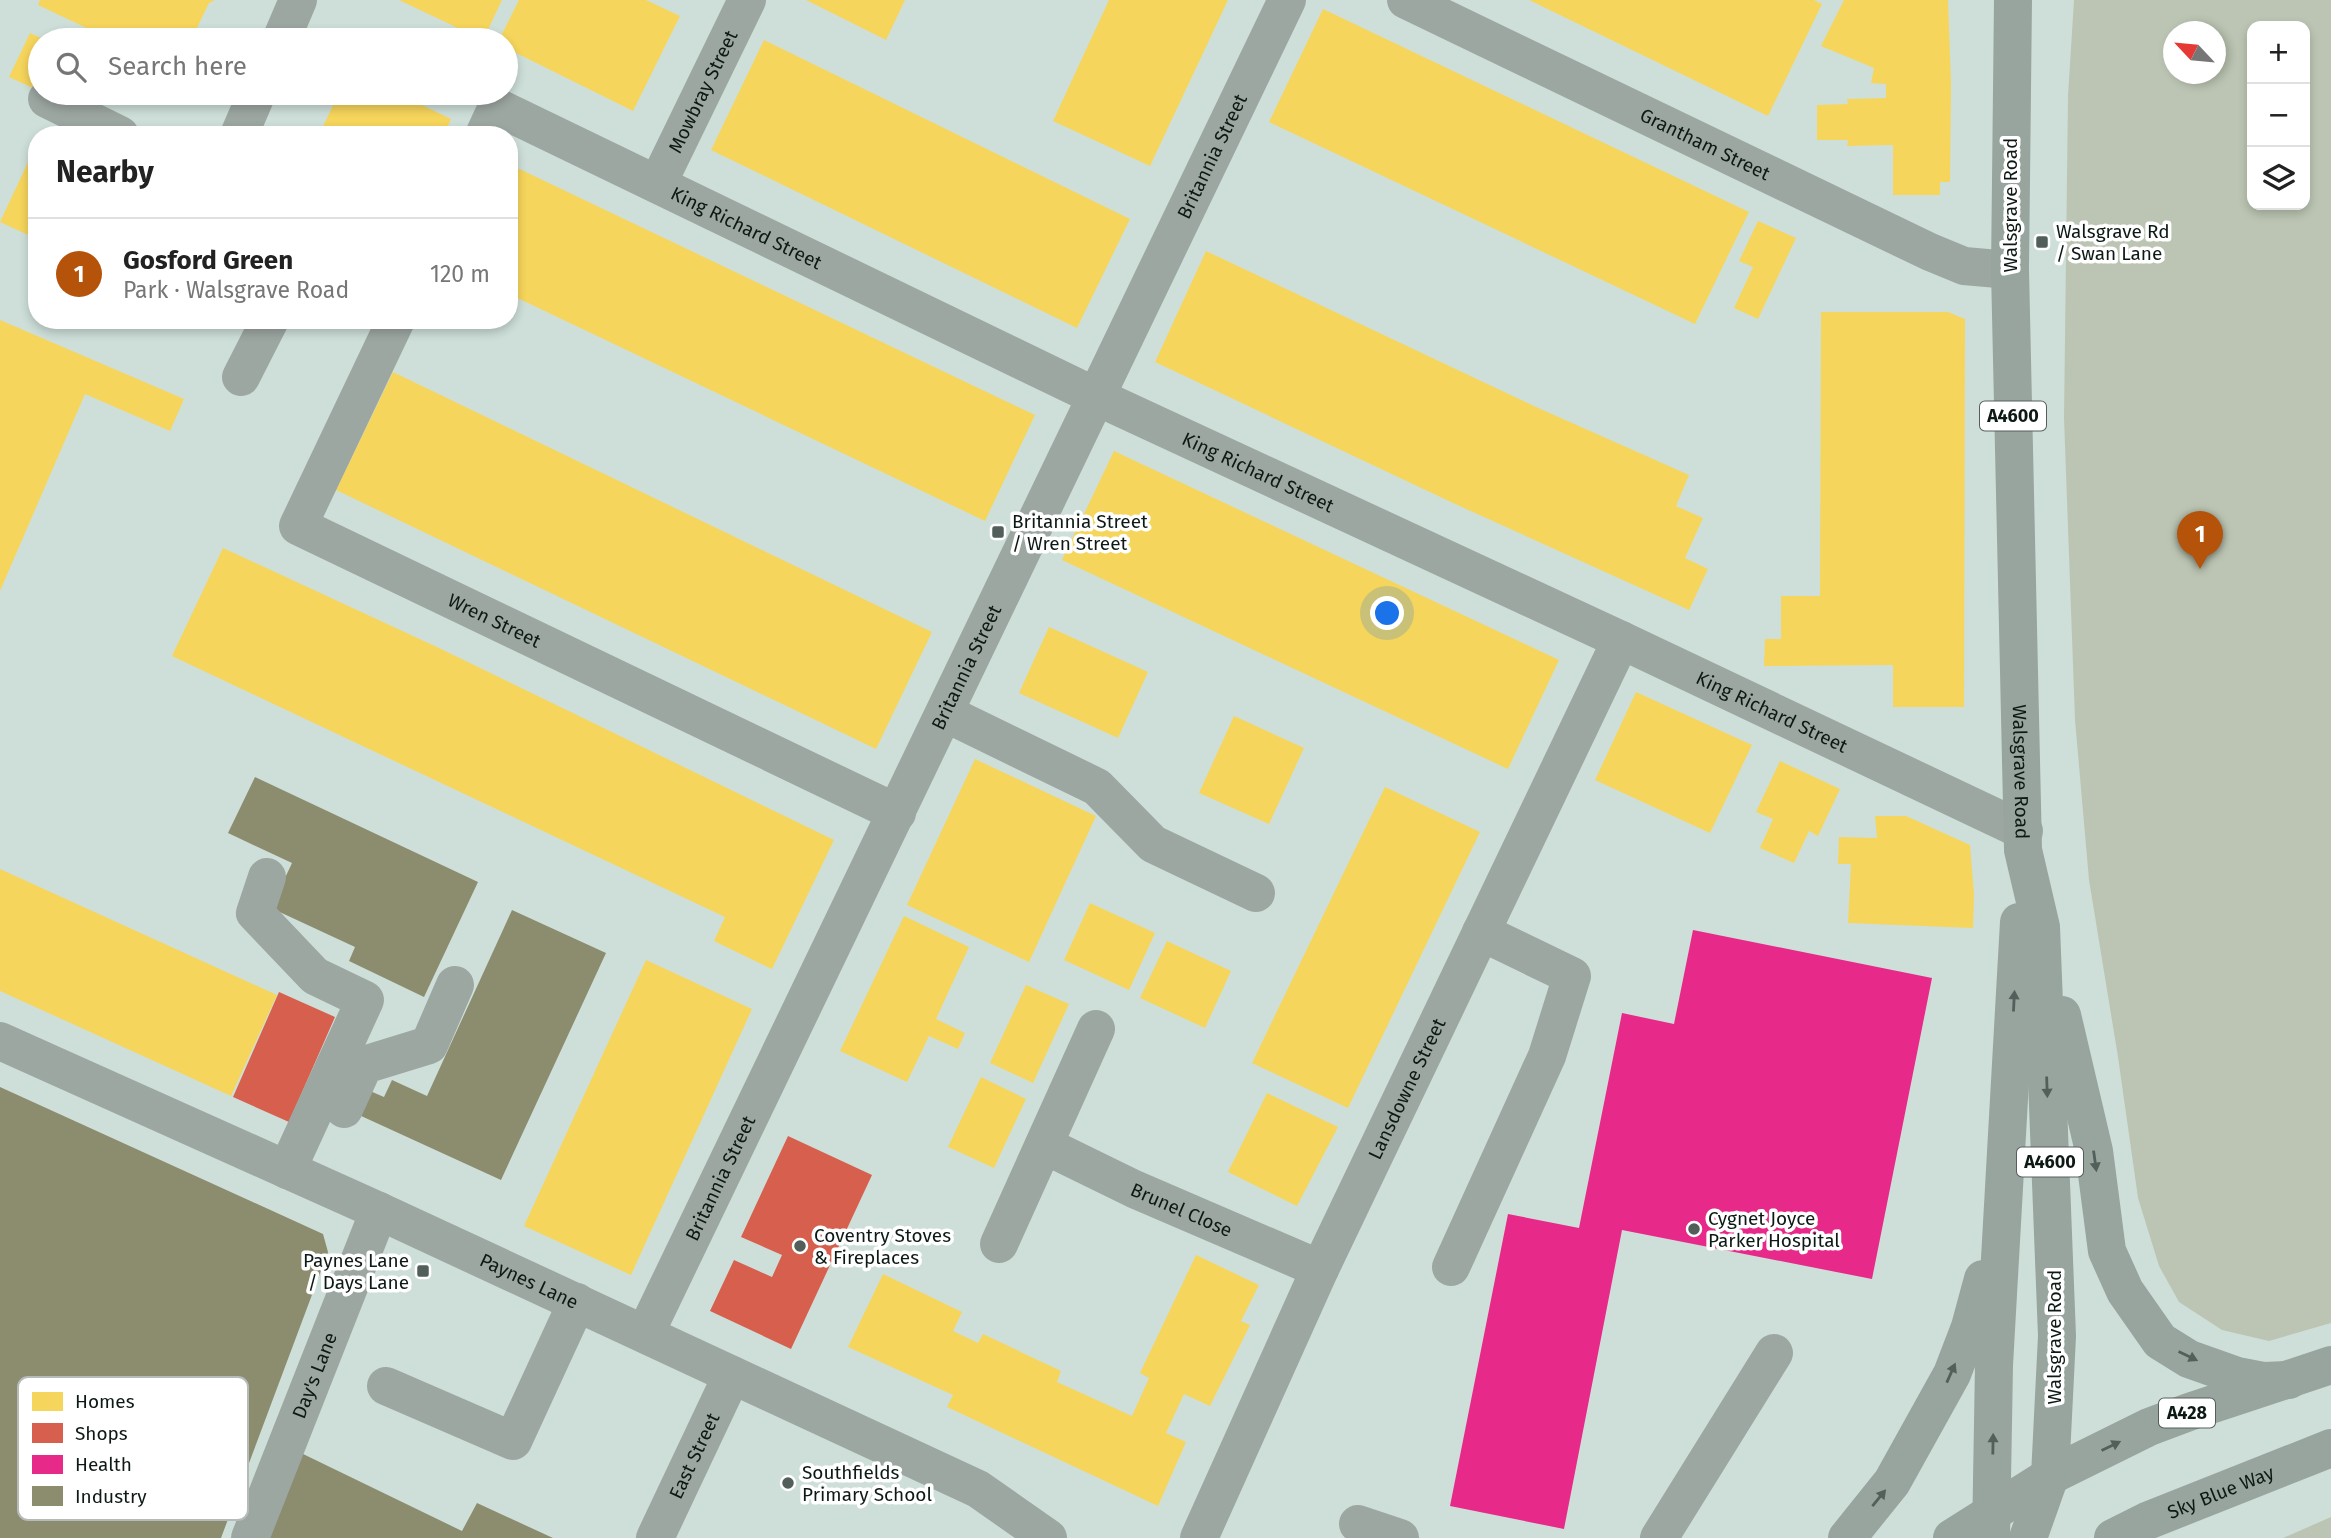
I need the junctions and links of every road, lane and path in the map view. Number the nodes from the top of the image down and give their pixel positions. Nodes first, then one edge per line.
1 (298, 0) edge
2 (747, 0) edge
3 (1287, 0) edge
4 (1406, 0) edge
5 (2013, 0) edge
6 (286, 28) edge
7 (59, 105) edge
8 (252, 105) edge
9 (102, 126) edge
10 (243, 126) edge
11 (518, 131) edge
12 (658, 183) junction
13 (2010, 270) junction
14 (265, 329) edge
15 (392, 329) edge
16 (241, 377) dead end
17 (1097, 397) junction
18 (1621, 640) junction
19 (945, 713) junction
20 (897, 813) junction
21 (2024, 841) junction
22 (267, 877) dead end
23 (1256, 893) dead end
24 (2041, 928) junction
25 (1481, 932) junction
26 (455, 985) dead end
27 (1096, 1029) dead end
28 (0, 1041) edge
29 (1044, 1145) junction
30 (299, 1175) junction
31 (2002, 1191) junction
32 (379, 1211) junction
33 (999, 1244) dead end
34 (1451, 1267) dead end
35 (1320, 1269) junction
36 (577, 1302) junction
37 (645, 1334) junction
38 (1774, 1353) dead end
39 (2331, 1366) edge
40 (732, 1375) junction
41 (2290, 1380) junction
42 (386, 1386) dead end
43 (2331, 1448) edge
44 (2050, 1476) junction
45 (1358, 1524) dead end
46 (1992, 1525) edge
47 (250, 1538) edge
48 (656, 1538) edge
49 (1048, 1538) edge
50 (1199, 1538) edge
51 (1399, 1538) edge
52 (1660, 1538) edge
53 (1847, 1538) edge
54 (1952, 1538) edge
55 (2028, 1538) edge
56 (2113, 1538) edge

1 - 6 street
2 - 12 street, Mowbray Street
3 - 17 street, Britannia Street
4 - 13 street, Grantham Street
5 - 13 highway, Walsgrave Road / A4600
7 - 9 street
8 - 10 street
11 - 12 street, King Richard Street
12 - 17 street, King Richard Street
13 - 21 highway, Walsgrave Road / A4600
14 - 16 street
15 - 20 street, Wren Street
17 - 18 street, King Richard Street
17 - 19 street, Britannia Street
18 - 21 street, King Richard Street
18 - 25 street, Lansdowne Street
19 - 20 street, Britannia Street
19 - 23 street
20 - 37 street, Britannia Street
21 - 24 highway, Walsgrave Road / A4600
31 -> 21 highway, A4600
22 - 30 street
24 -> 41 highway, A4600
24 -> 44 highway, Walsgrave Road / A4600
25 - 34 street
25 - 35 street, Lansdowne Street
26 - 30 street
27 - 29 street
28 - 30 street, Paynes Lane
29 - 33 street
29 - 35 street, Brunel Close
30 - 32 street, Paynes Lane
46 -> 31 highway, A4600
53 -> 31 highway, A4600
32 - 36 street, Paynes Lane
32 - 47 street, Day's Lane
35 - 50 street, Lansdowne Street
36 - 37 street, Paynes Lane
36 - 42 street
37 - 40 street, Paynes Lane
38 - 52 street
39 - 41 highway, A428
40 - 48 street, East Street
40 - 49 street, Paynes Lane
44 -> 41 highway, A428
43 - 56 highway, Sky Blue Way
44 - 46 highway, A428
44 - 55 highway, Walsgrave Road / A4600
45 - 51 street
46 - 54 highway, A428

